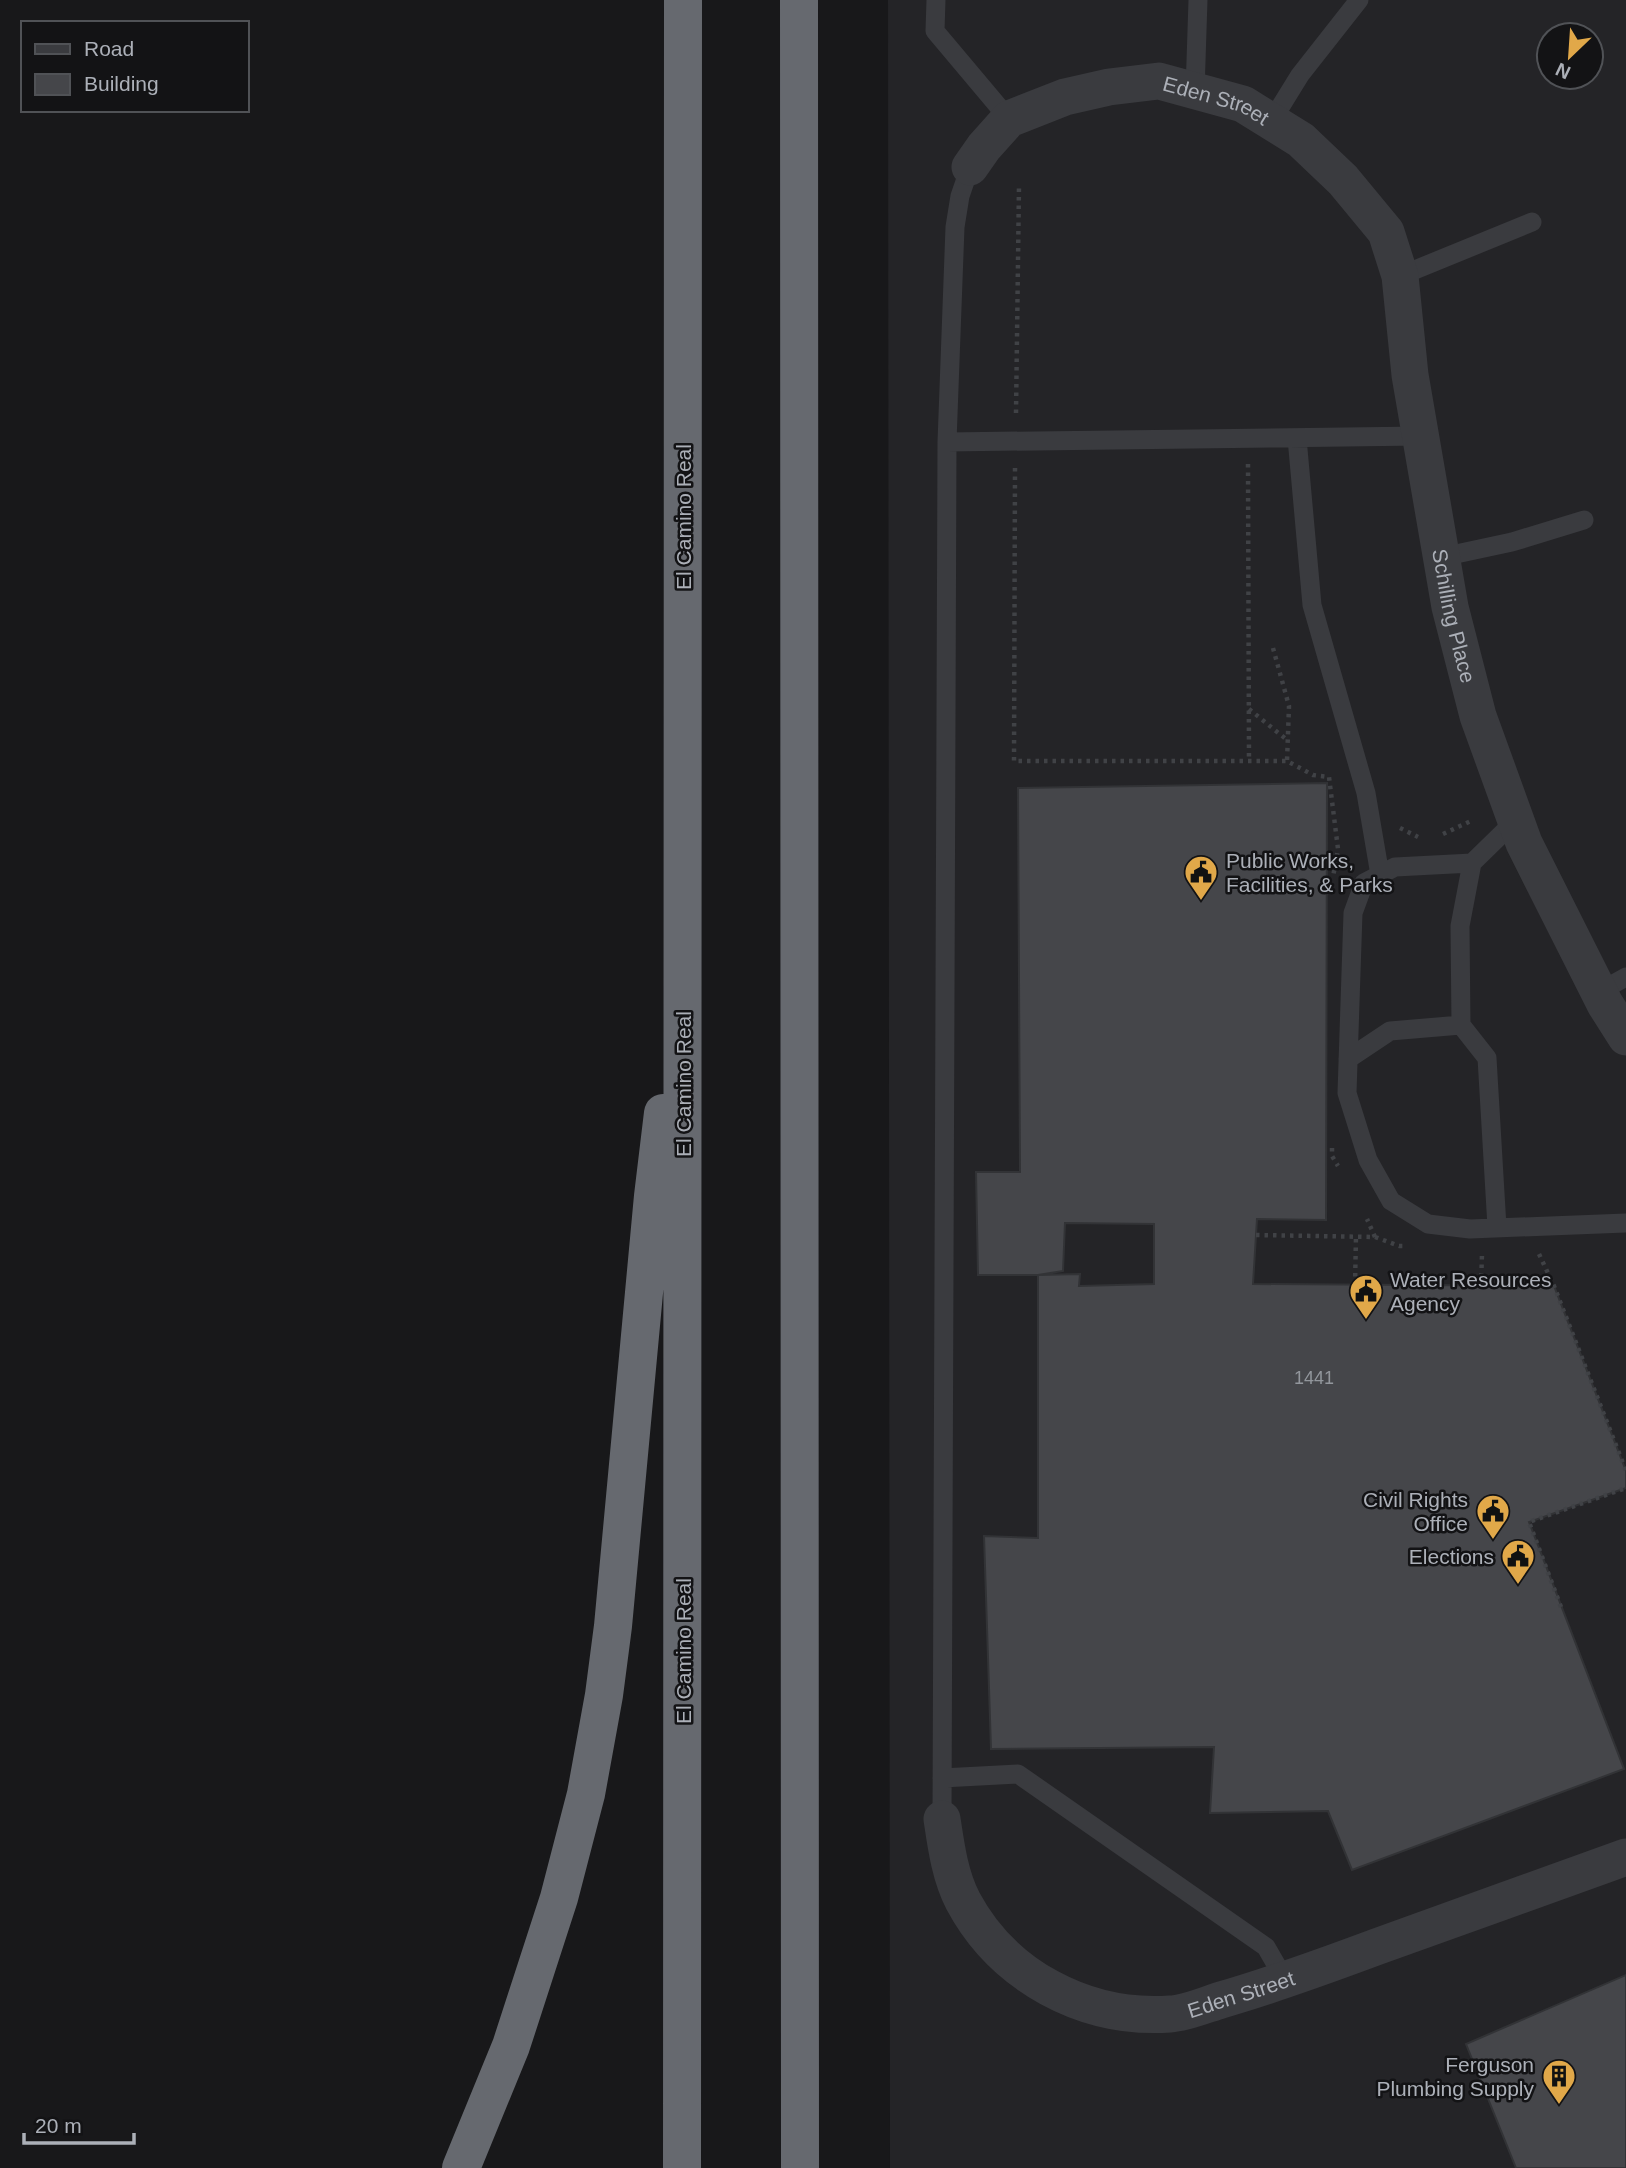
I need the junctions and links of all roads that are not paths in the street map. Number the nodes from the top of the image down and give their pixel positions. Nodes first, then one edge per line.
1 (683, 0) edge
2 (799, 0) edge
3 (936, 0) edge
4 (1198, 0) edge
5 (1359, 0) edge
6 (1195, 92) junction
7 (1009, 119) junction
8 (1271, 122) junction
9 (970, 167) joint
10 (1343, 180) joint
11 (1532, 222) dead end
12 (1400, 276) junction
13 (1421, 436) junction
14 (1297, 438) junction
15 (947, 442) junction
16 (1584, 520) dead end
17 (1442, 557) junction
18 (1515, 821) junction
19 (1472, 863) junction
20 (1380, 875) junction
21 (684, 944) junction
22 (1613, 985) edge
23 (1461, 1025) junction
24 (1625, 1035) edge
25 (1348, 1059) junction
26 (1626, 1223) edge
27 (1497, 1227) junction
28 (942, 1778) junction
29 (942, 1819) joint
30 (1626, 1857) edge
31 (1285, 1980) junction
32 (461, 2168) edge
33 (682, 2168) edge
34 (800, 2168) edge

1 - 21 highway, El Camino Real
2 - 34 highway
3 - 7 lane
4 - 6 lane
5 - 8 lane
6 - 7 street, Eden Street
6 - 8 street, Eden Street
7 - 9 street, Eden Street
8 - 10 street, Eden Street
9 - 15 lane
10 - 12 street, Schilling Place
11 - 12 lane
12 - 13 street, Schilling Place
13 - 14 lane
13 - 17 street, Schilling Place
14 - 15 lane
14 - 20 lane
15 - 28 lane
16 - 17 lane
17 - 18 street, Schilling Place
18 - 19 lane
18 - 22 street, Schilling Place
19 - 20 lane
19 - 23 lane
20 - 25 lane
21 - 32 highway
21 - 33 highway, El Camino Real
22 - 24 street, Schilling Place
23 - 25 lane
23 - 27 lane
25 - 27 lane
26 - 27 lane
28 - 29 lane
28 - 31 lane
29 - 31 street, Eden Street
30 - 31 street, Eden Street

